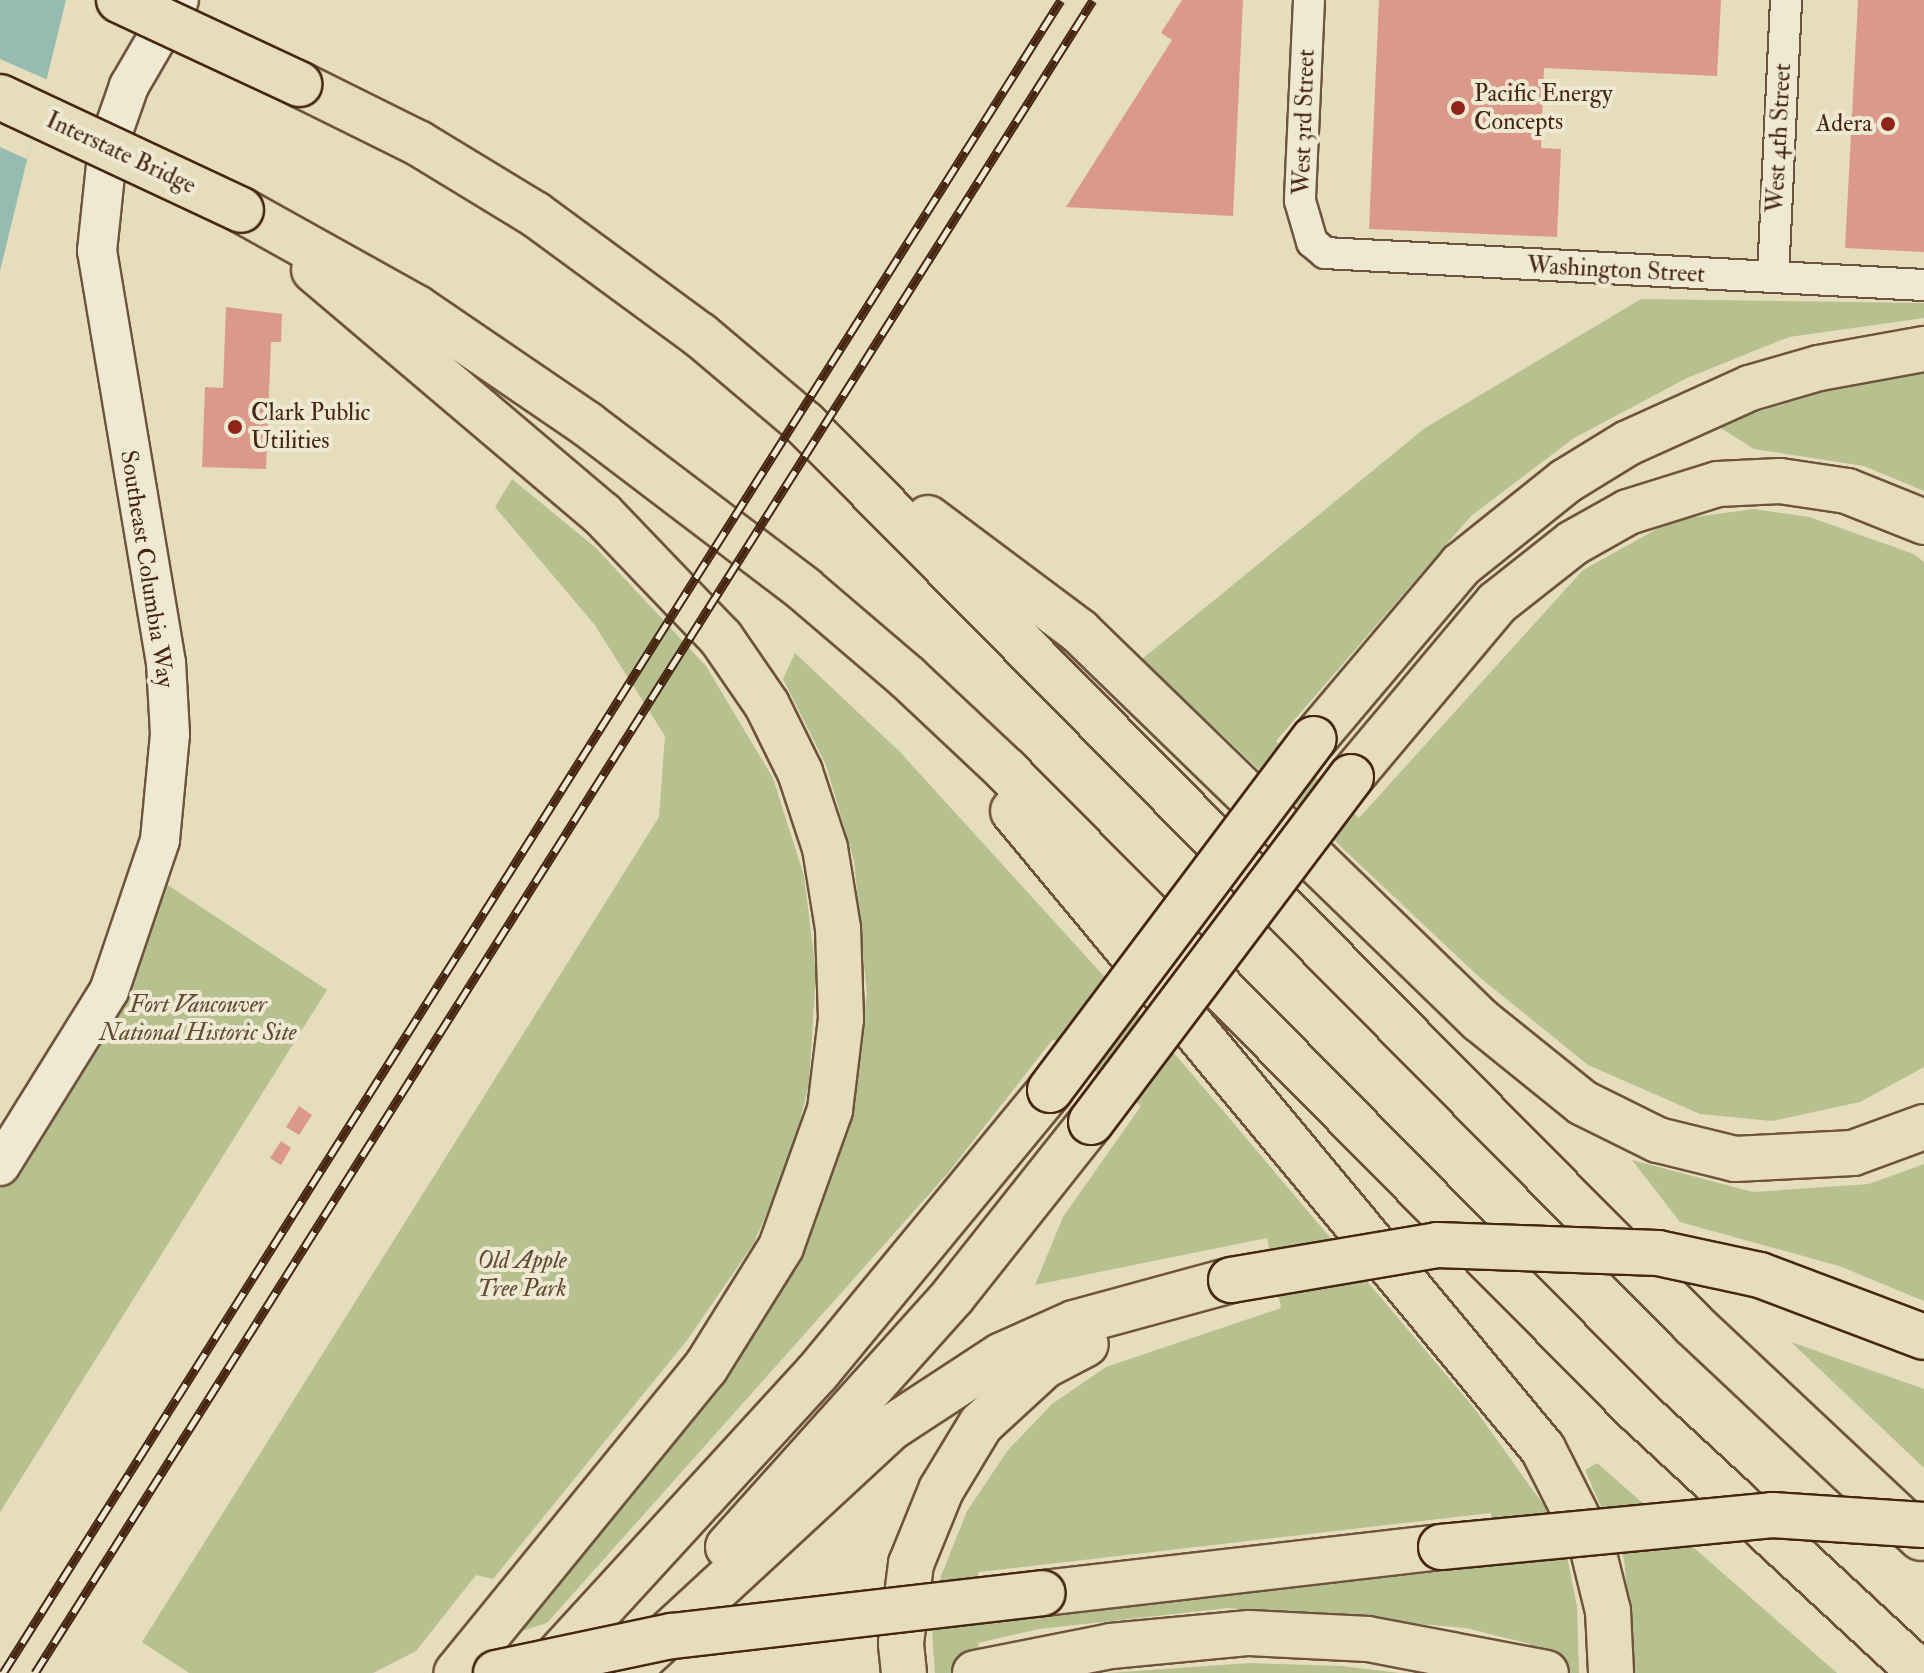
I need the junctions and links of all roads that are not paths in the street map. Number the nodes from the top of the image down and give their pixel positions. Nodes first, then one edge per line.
1 (119, 0) edge
2 (179, 0) edge
3 (1309, 0) edge
4 (1786, 0) edge
5 (0, 97) edge
6 (241, 210) junction
7 (1312, 242) joint
8 (1773, 277) junction
9 (1924, 285) edge
10 (1924, 349) edge
11 (853, 469) junction
12 (1924, 522) edge
13 (907, 677) junction
14 (1924, 1127) edge
15 (0, 1166) edge
16 (1231, 1280) junction
17 (1924, 1337) edge
18 (1924, 1525) edge
19 (1924, 1541) edge
20 (456, 1673) edge
21 (496, 1673) edge
22 (542, 1673) edge
23 (626, 1673) edge
24 (904, 1673) edge
25 (975, 1673) edge
26 (1546, 1673) edge
27 (1611, 1673) edge
28 (1921, 1673) edge

1 - 11 highway, bridge
2 - 15 street, Southeast Columbia Way
3 - 7 street, West 3rd Street
4 - 8 street, West 4th Street
5 - 6 highway, Interstate Bridge, bridge
6 - 13 highway
6 - 20 highway
7 - 8 street, Washington Street
8 - 9 street, Washington Street
10 - 22 highway, bridge
11 - 14 highway
11 - 19 highway
12 - 23 highway, bridge
13 - 27 highway
13 - 28 highway
16 - 17 highway, bridge
16 - 23 highway
16 - 24 highway
18 - 21 highway, bridge
25 - 26 highway

